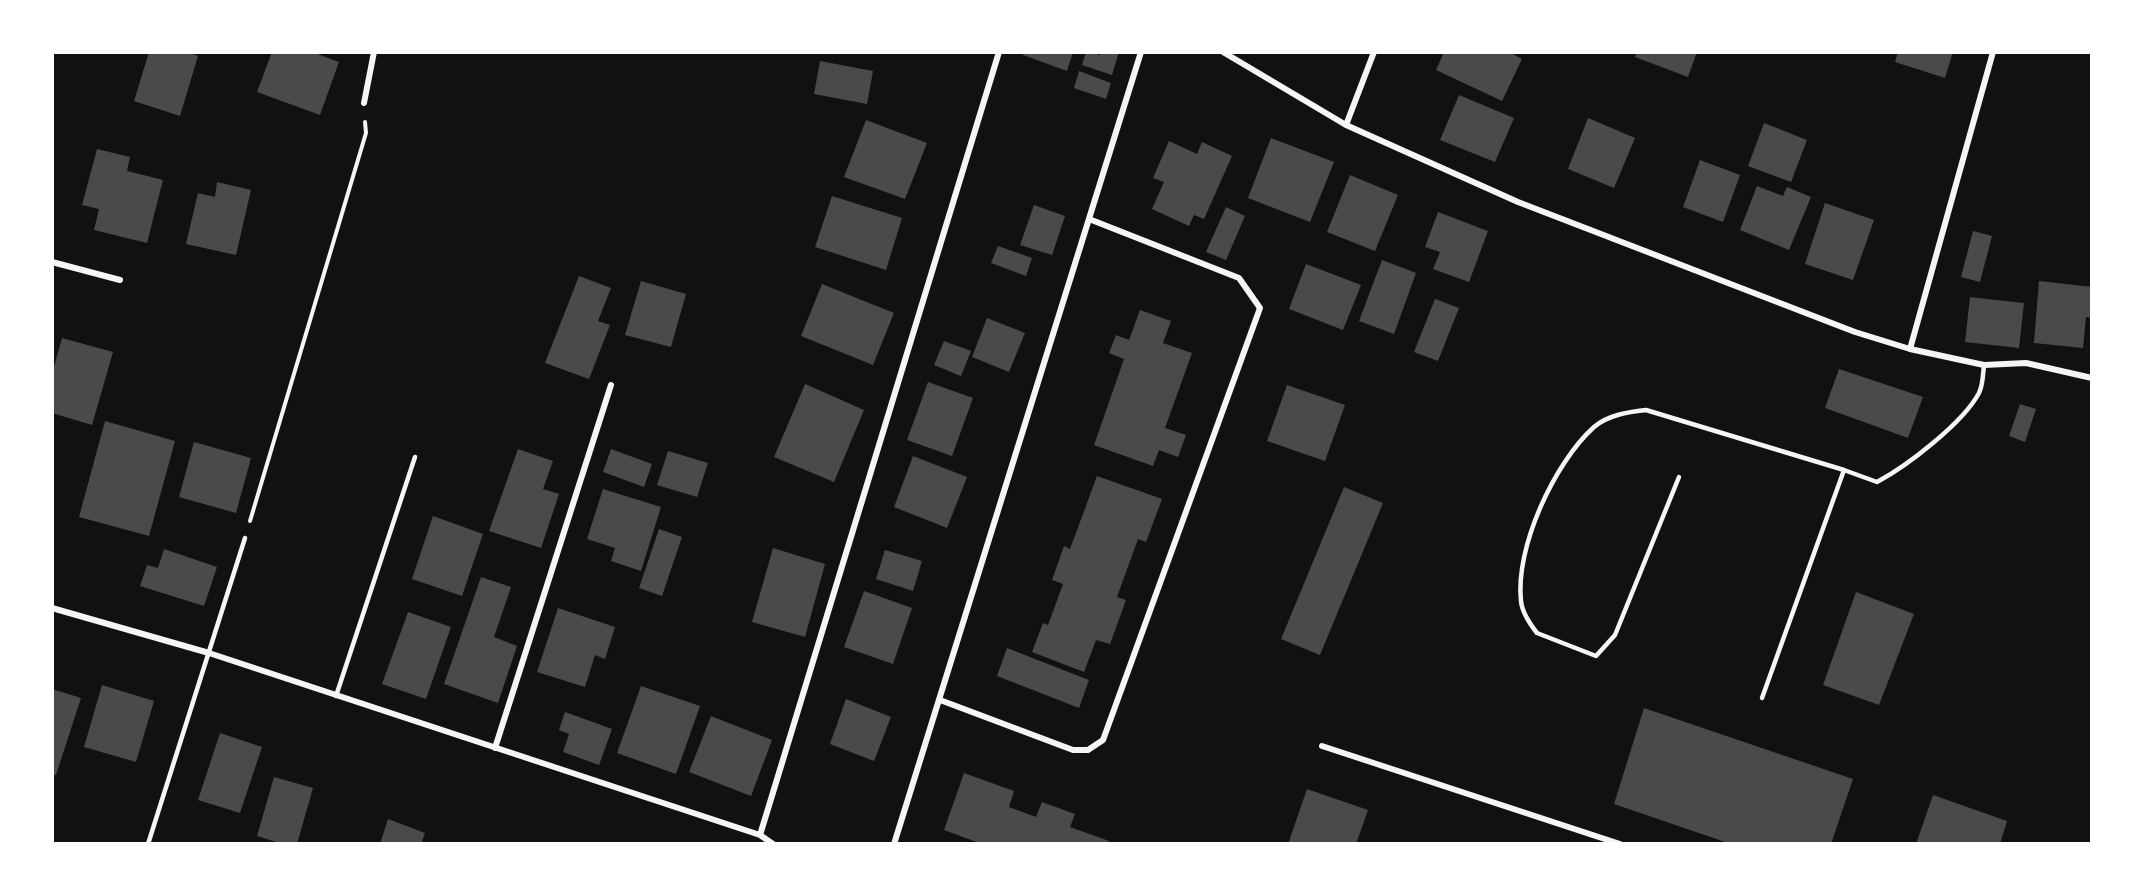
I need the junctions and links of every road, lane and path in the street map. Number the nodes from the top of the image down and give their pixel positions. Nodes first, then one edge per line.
1 (374, 52) edge
2 (999, 52) edge
3 (1141, 52) edge
4 (1223, 52) edge
5 (1374, 52) edge
6 (1993, 52) edge
7 (364, 103) joint
8 (1346, 125) junction
9 (1089, 219) junction
10 (52, 262) edge
11 (120, 280) dead end
12 (1910, 349) junction
13 (1984, 365) junction
14 (2091, 378) edge
15 (611, 385) dead end
16 (415, 458) dead end
17 (1844, 470) junction
18 (1679, 477) dead end
19 (245, 538) joint
20 (52, 608) edge
21 (209, 653) junction
22 (336, 696) junction
23 (1762, 698) dead end
24 (940, 700) junction
25 (1322, 746) dead end
26 (495, 748) junction
27 (760, 835) junction
28 (148, 843) edge
29 (773, 843) edge
30 (894, 843) edge
31 (1620, 843) edge

1 - 7 street
2 - 27 street
3 - 9 street
4 - 8 street
5 - 8 street
6 - 12 street
7 - 19 path
8 - 12 street
9 - 24 street
9 - 24 street
10 - 11 street
12 - 13 street
13 - 14 street
13 - 17 lane
15 - 26 street
16 - 22 lane
17 - 18 lane
17 - 23 lane
19 - 21 lane
20 - 21 street
21 - 22 street
21 - 28 lane
22 - 26 street
24 - 30 street
25 - 31 street
26 - 27 street
27 - 29 street

